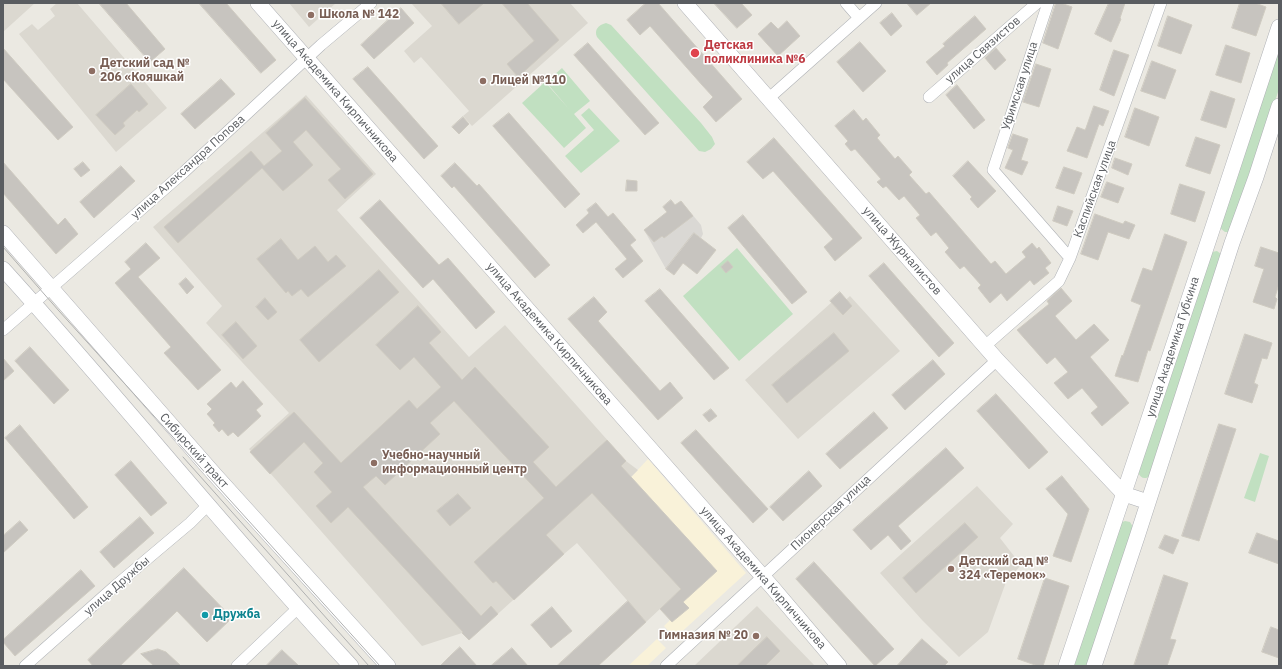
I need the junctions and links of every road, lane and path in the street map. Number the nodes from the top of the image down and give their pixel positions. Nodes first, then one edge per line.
1 (258, 3) edge
2 (371, 3) edge
3 (685, 3) edge
4 (846, 3) edge
5 (876, 3) edge
6 (1037, 3) edge
7 (1048, 3) edge
8 (1161, 3) edge
9 (859, 18) junction
10 (1279, 26) edge
11 (306, 58) junction
12 (929, 97) dead end
13 (768, 99) junction
14 (1279, 106) edge
15 (3, 233) edge
16 (1210, 236) junction
17 (1232, 243) junction
18 (1070, 258) junction
19 (3, 269) edge
20 (51, 288) junction
21 (34, 303) junction
22 (3, 330) edge
23 (985, 346) junction
24 (997, 360) junction
25 (1124, 494) junction
26 (1148, 502) junction
27 (208, 505) junction
28 (763, 576) junction
29 (298, 608) junction
30 (25, 666) edge
31 (237, 666) edge
32 (351, 666) edge
33 (388, 666) edge
34 (666, 666) edge
35 (839, 666) edge
36 (1066, 666) edge
37 (1094, 666) edge

1 - 11 street, улица Академика Кирпичникова
2 - 11 street, улица Александра Попова
3 - 13 street, улица Журналистов
4 - 9 street
5 - 9 street
6 - 12 street, улица Связистов
7 - 18 street, Уфимская улица
8 - 18 street, Каспийская улица
9 - 13 street
10 - 16 street, улица Академика Губкина
11 - 20 street, улица Александра Попова
11 - 28 street, улица Академика Кирпичникова
13 - 23 street, улица Журналистов
14 - 17 street, улица Академика Губкина
15 - 20 street, Сибирский тракт
16 - 17 street
16 - 25 street, улица Академика Губкина
17 - 26 street, улица Академика Губкина
18 - 23 street, Каспийская улица
19 - 21 street, Сибирский тракт
20 - 21 street, улица Александра Попова
20 - 33 street, Сибирский тракт
21 - 22 street, улица Александра Попова
21 - 27 street, Сибирский тракт
23 - 24 street, улица Журналистов
24 - 25 street, улица Журналистов
24 - 28 street, Пионерская улица
25 - 26 street
25 - 36 street, улица Академика Губкина
26 - 37 street, улица Академика Губкина
27 - 29 street, Сибирский тракт
27 - 30 street, улица Дружбы
28 - 34 street, Пионерская улица
28 - 35 street, улица Академика Кирпичникова
29 - 31 street
29 - 32 street, Сибирский тракт

